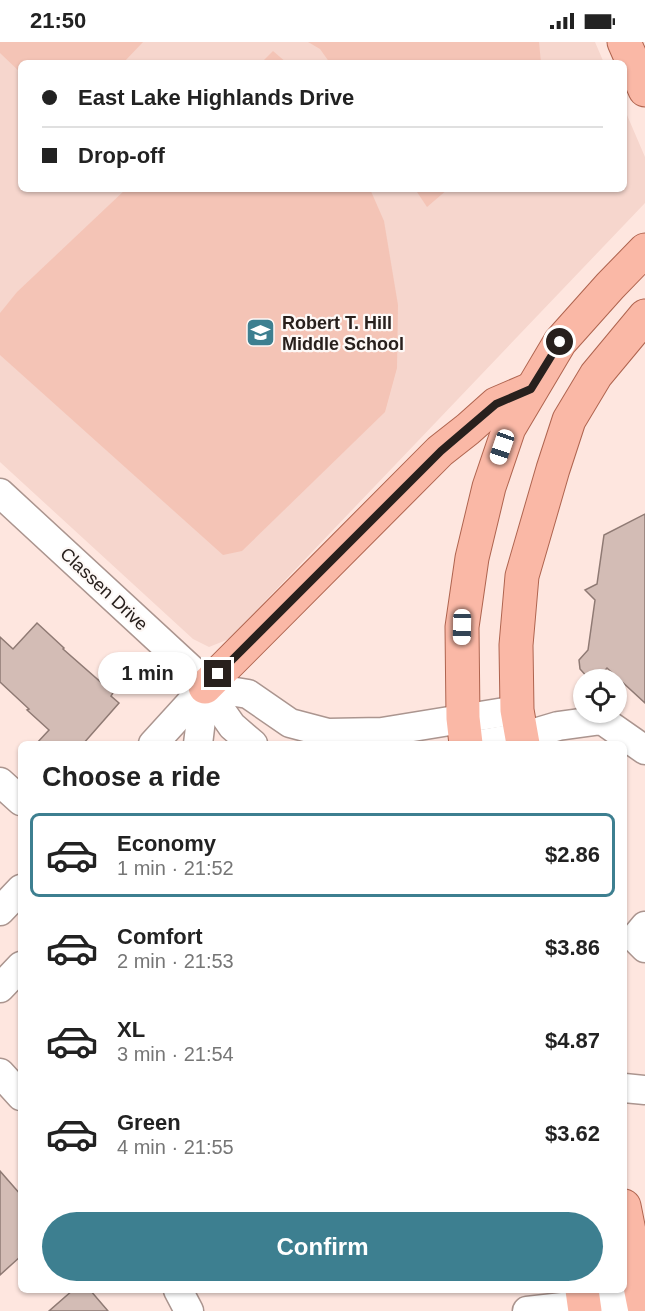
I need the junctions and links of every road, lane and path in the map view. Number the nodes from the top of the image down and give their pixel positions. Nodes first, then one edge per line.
1 (624, 42) edge
2 (645, 90) edge
3 (645, 250) edge
4 (645, 316) edge
5 (531, 389) junction
6 (0, 493) edge
7 (205, 687) junction
8 (520, 730) edge
9 (464, 731) edge
10 (156, 741) edge
11 (198, 741) edge
12 (250, 741) edge
13 (490, 741) edge
14 (645, 750) edge
15 (0, 782) edge
16 (18, 798) edge
17 (18, 892) edge
18 (0, 911) edge
19 (645, 926) edge
20 (645, 948) edge
21 (18, 969) edge
22 (0, 988) edge
23 (0, 1073) edge
24 (627, 1088) edge
25 (645, 1090) edge
26 (18, 1093) edge
27 (627, 1221) edge
28 (180, 1293) edge
29 (584, 1302) edge
30 (644, 1305) edge
31 (189, 1311) edge
32 (527, 1311) edge

1 - 2 main road
3 - 5 main road
4 - 8 main road
5 - 7 main road
5 - 9 main road
6 - 7 street, Classen Drive
7 - 9 street
7 - 10 street
7 - 11 street
7 - 12 street, Classen Drive
8 - 9 street
8 - 13 street
8 - 14 street
15 - 16 street
17 - 18 street
19 - 20 street
21 - 22 street
23 - 26 street
24 - 25 street
27 - 30 main road
28 - 31 street
29 - 30 street
29 - 32 street

